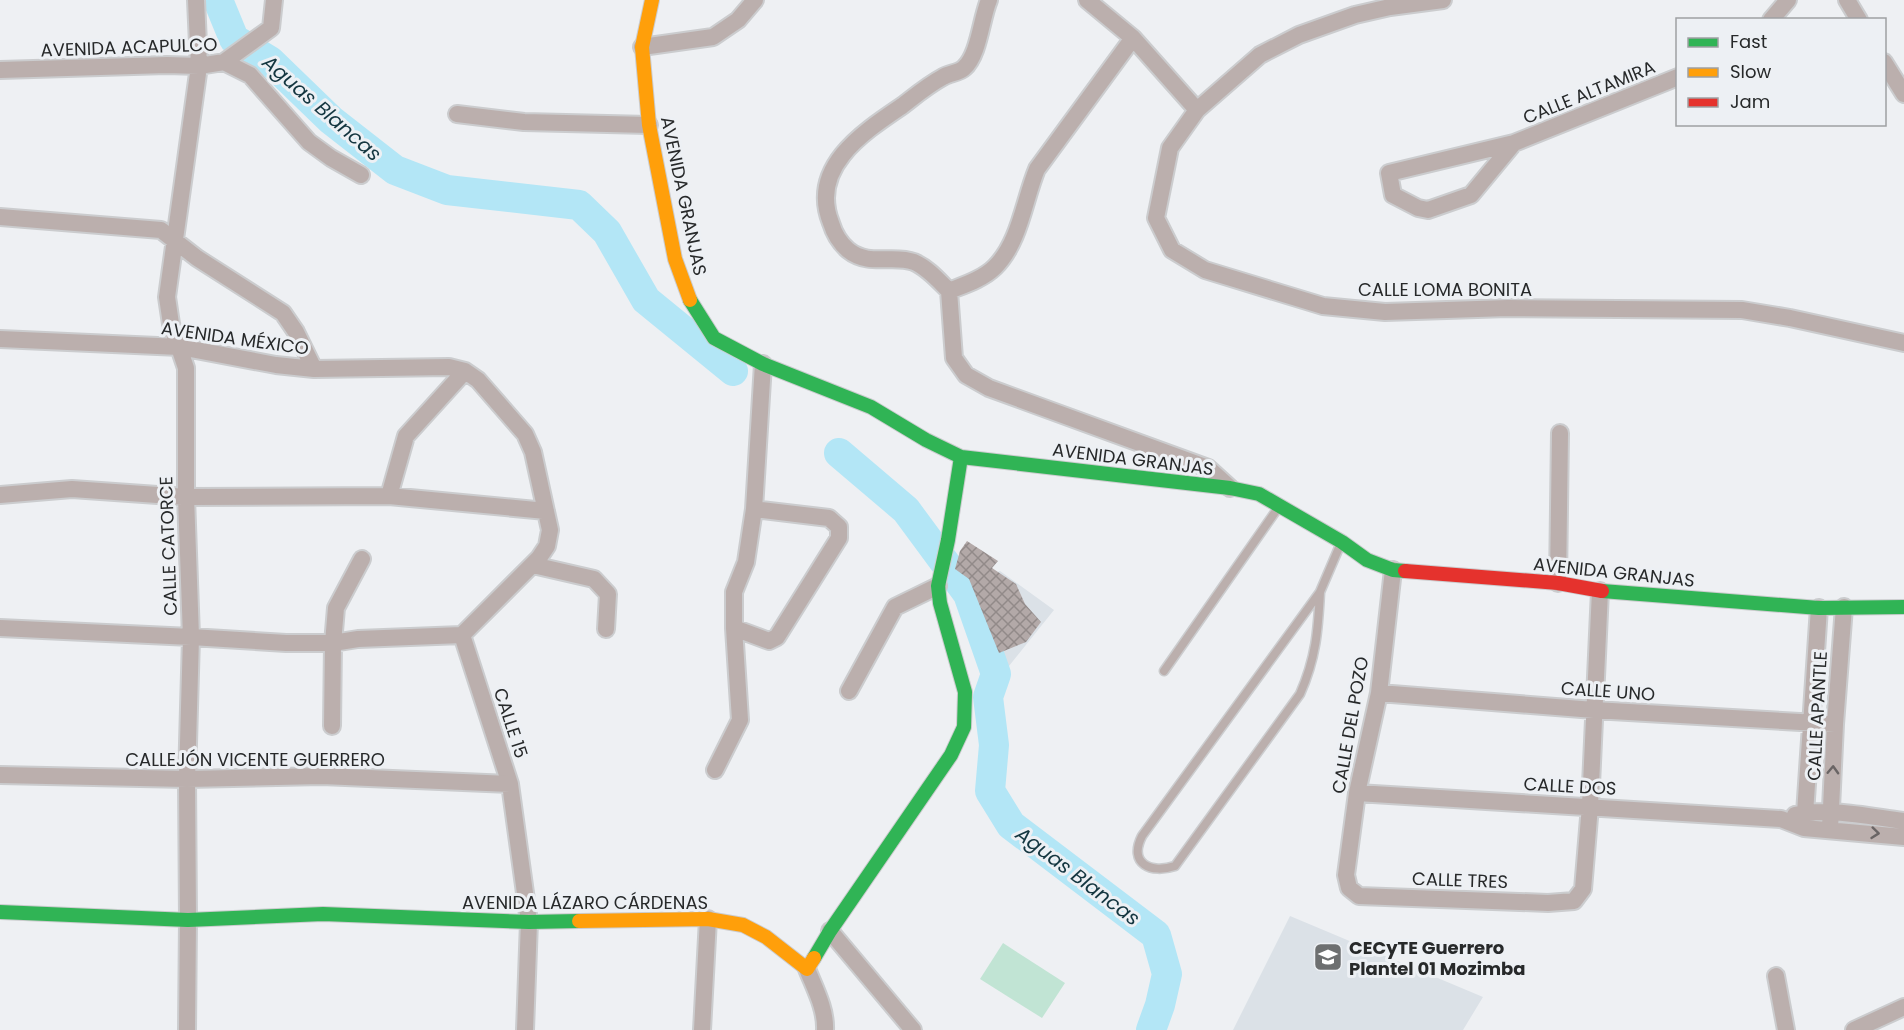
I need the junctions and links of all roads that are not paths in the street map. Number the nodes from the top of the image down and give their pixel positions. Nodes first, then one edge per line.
1 (196, 0) edge
2 (274, 0) edge
3 (652, 0) edge
4 (755, 0) edge
5 (989, 0) edge
6 (1088, 0) edge
7 (1443, 0) edge
8 (1788, 0) edge
9 (1847, 0) edge
10 (1773, 18) edge
11 (1858, 18) edge
12 (1132, 38) junction
13 (642, 47) junction
14 (224, 62) junction
15 (1886, 65) edge
16 (199, 66) junction
17 (0, 70) edge
18 (1676, 77) edge
19 (1904, 94) edge
20 (1197, 110) junction
21 (457, 114) dead end
22 (649, 125) junction
23 (1514, 142) junction
24 (361, 175) dead end
25 (0, 216) edge
26 (174, 241) junction
27 (949, 291) junction
28 (0, 339) edge
29 (1904, 343) edge
30 (180, 346) junction
31 (763, 363) junction
32 (314, 369) junction
33 (465, 371) junction
34 (1560, 433) dead end
35 (961, 457) junction
36 (1230, 488) junction
37 (0, 495) edge
38 (389, 496) junction
39 (186, 497) junction
40 (1281, 505) junction
41 (754, 509) junction
42 (546, 511) junction
43 (1342, 542) junction
44 (362, 559) dead end
45 (532, 565) junction
46 (1393, 570) junction
47 (1558, 583) junction
48 (938, 586) junction
49 (1600, 591) junction
50 (1320, 592) junction
51 (1844, 607) junction
52 (1904, 607) edge
53 (1819, 608) junction
54 (0, 628) edge
55 (734, 628) junction
56 (606, 629) dead end
57 (462, 635) junction
58 (191, 637) junction
59 (333, 643) junction
60 (1164, 671) dead end
61 (849, 691) dead end
62 (1379, 693) junction
63 (1594, 710) junction
64 (1811, 723) junction
65 (1835, 724) junction
66 (332, 726) dead end
67 (715, 770) dead end
68 (0, 775) edge
69 (187, 779) junction
70 (510, 784) junction
71 (1357, 794) junction
72 (1590, 806) junction
73 (1805, 820) junction
74 (1830, 821) junction
75 (1904, 821) edge
76 (1904, 837) edge
77 (1348, 888) joint
78 (0, 912) edge
79 (708, 919) junction
80 (188, 920) junction
81 (529, 922) junction
82 (830, 931) junction
83 (807, 969) junction
84 (1776, 976) dead end
85 (1904, 1007) edge
86 (1863, 1028) edge
87 (187, 1030) edge
88 (525, 1030) edge
89 (702, 1030) edge
90 (825, 1030) edge
91 (914, 1030) edge
92 (1786, 1030) edge

1 - 16 street, CALLE CATORCE
2 - 14 street
3 - 13 main road, AVENIDA GRANJAS
4 - 13 street
5 - 27 street
6 - 12 street
7 - 20 street, CALLE LOMA BONITA
8 - 10 street
9 - 11 street
12 - 20 street
12 - 27 street
13 - 22 main road, AVENIDA GRANJAS
14 - 16 street, AVENIDA ACAPULCO
14 - 24 street, AVENIDA ACAPULCO
15 - 19 street
16 - 17 street, AVENIDA ACAPULCO
16 - 26 street, CALLE CATORCE
18 - 23 street, CALLE ALTAMIRA
20 - 29 street, CALLE LOMA BONITA
21 - 22 street
22 - 31 main road, AVENIDA GRANJAS
23 - 23 street, CALLE ALTAMIRA
25 - 26 street
26 - 30 street, CALLE CATORCE
26 - 32 street
27 - 36 street
28 - 30 street, AVENIDA MÉXICO
30 - 32 street, AVENIDA MÉXICO
30 - 39 street, CALLE CATORCE
31 - 35 main road, AVENIDA GRANJAS
31 - 41 street
32 - 33 street, AVENIDA MÉXICO
33 - 38 street
33 - 42 street
34 - 47 street
35 - 36 main road, AVENIDA GRANJAS
35 - 48 main road
36 - 40 main road, AVENIDA GRANJAS
37 - 39 street
38 - 39 street
38 - 42 street
39 - 58 street, CALLE CATORCE
40 - 43 main road, AVENIDA GRANJAS
40 - 60 lane
41 - 55 street
41 - 55 street
42 - 45 street
43 - 46 main road, AVENIDA GRANJAS
43 - 50 lane
44 - 59 street
45 - 56 street
45 - 57 street
46 - 47 main road, AVENIDA GRANJAS
46 - 62 street, CALLE DEL POZO
47 - 49 main road, AVENIDA GRANJAS
48 - 61 street
48 - 82 main road
49 - 53 main road, AVENIDA GRANJAS
49 - 63 street
50 - 50 lane
51 - 52 main road, AVENIDA GRANJAS
51 - 53 main road, AVENIDA GRANJAS
51 - 65 street, CALLE APANTLE
53 - 64 street, CALLE APANTLE
54 - 58 street
55 - 67 street
57 - 59 street
57 - 70 street, CALLE 15
58 - 59 street
58 - 69 street, CALLE CATORCE
59 - 66 street
62 - 63 street, CALLE UNO
62 - 71 street, CALLE DEL POZO
63 - 64 street, CALLE UNO
63 - 72 street
64 - 65 street, CALLE UNO
64 - 73 street, CALLE APANTLE
74 -> 65 street, CALLE APANTLE
68 - 69 street, CALLEJÓN VICENTE GUERRERO
69 - 70 street, CALLEJÓN VICENTE GUERRERO
69 - 80 street, CALLE CATORCE
70 - 81 street, CALLE 15
71 - 72 street, CALLE DOS
71 - 77 street, CALLE DEL POZO
72 - 73 street, CALLE DOS
72 - 77 street, CALLE TRES
73 - 74 street, CALLE DOS
74 - 75 street
74 -> 76 street
78 - 80 main road, AVENIDA LÁZARO CÁRDENAS
79 - 81 main road, AVENIDA LÁZARO CÁRDENAS
79 - 83 main road, AVENIDA LÁZARO CÁRDENAS
79 - 89 street
80 - 81 main road, AVENIDA LÁZARO CÁRDENAS
80 - 87 street, CALLE CATORCE
81 - 88 street, CALLE 15
82 - 83 main road
82 - 91 street
83 - 90 street
84 - 92 street
85 - 86 street

